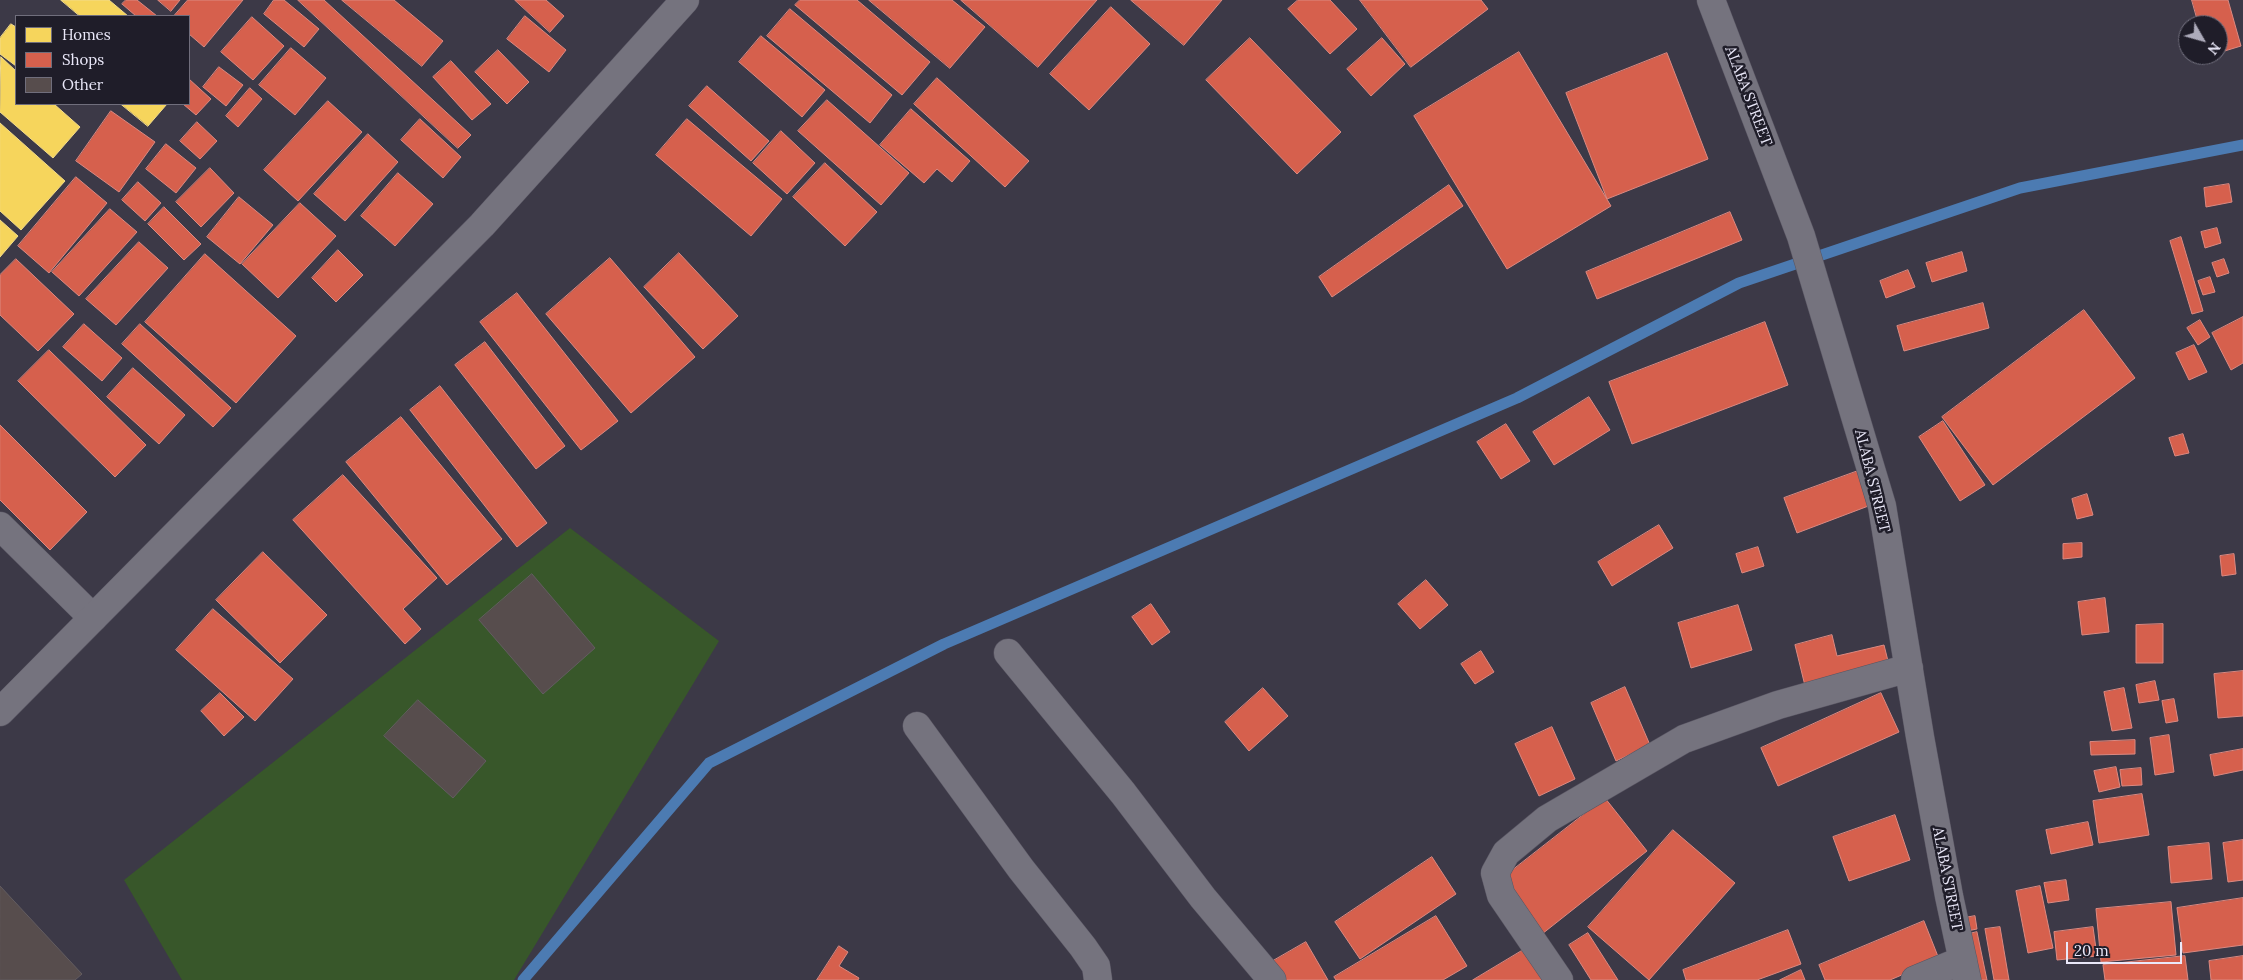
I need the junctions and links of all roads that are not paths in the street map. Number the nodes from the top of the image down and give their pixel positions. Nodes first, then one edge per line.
1 (686, 0) edge
2 (1711, 0) edge
3 (0, 526) edge
4 (93, 618) junction
5 (1008, 654) dead end
6 (1908, 668) junction
7 (5, 708) edge
8 (917, 726) dead end
9 (1965, 970) edge
10 (1098, 980) edge
11 (1272, 980) edge
12 (1559, 980) edge
13 (1915, 980) edge

1 - 4 street
2 - 6 street, ALABA STREET
3 - 4 street
4 - 7 street
5 - 11 street
6 - 9 street, ALABA STREET
6 - 12 street
8 - 10 street
9 - 13 street

